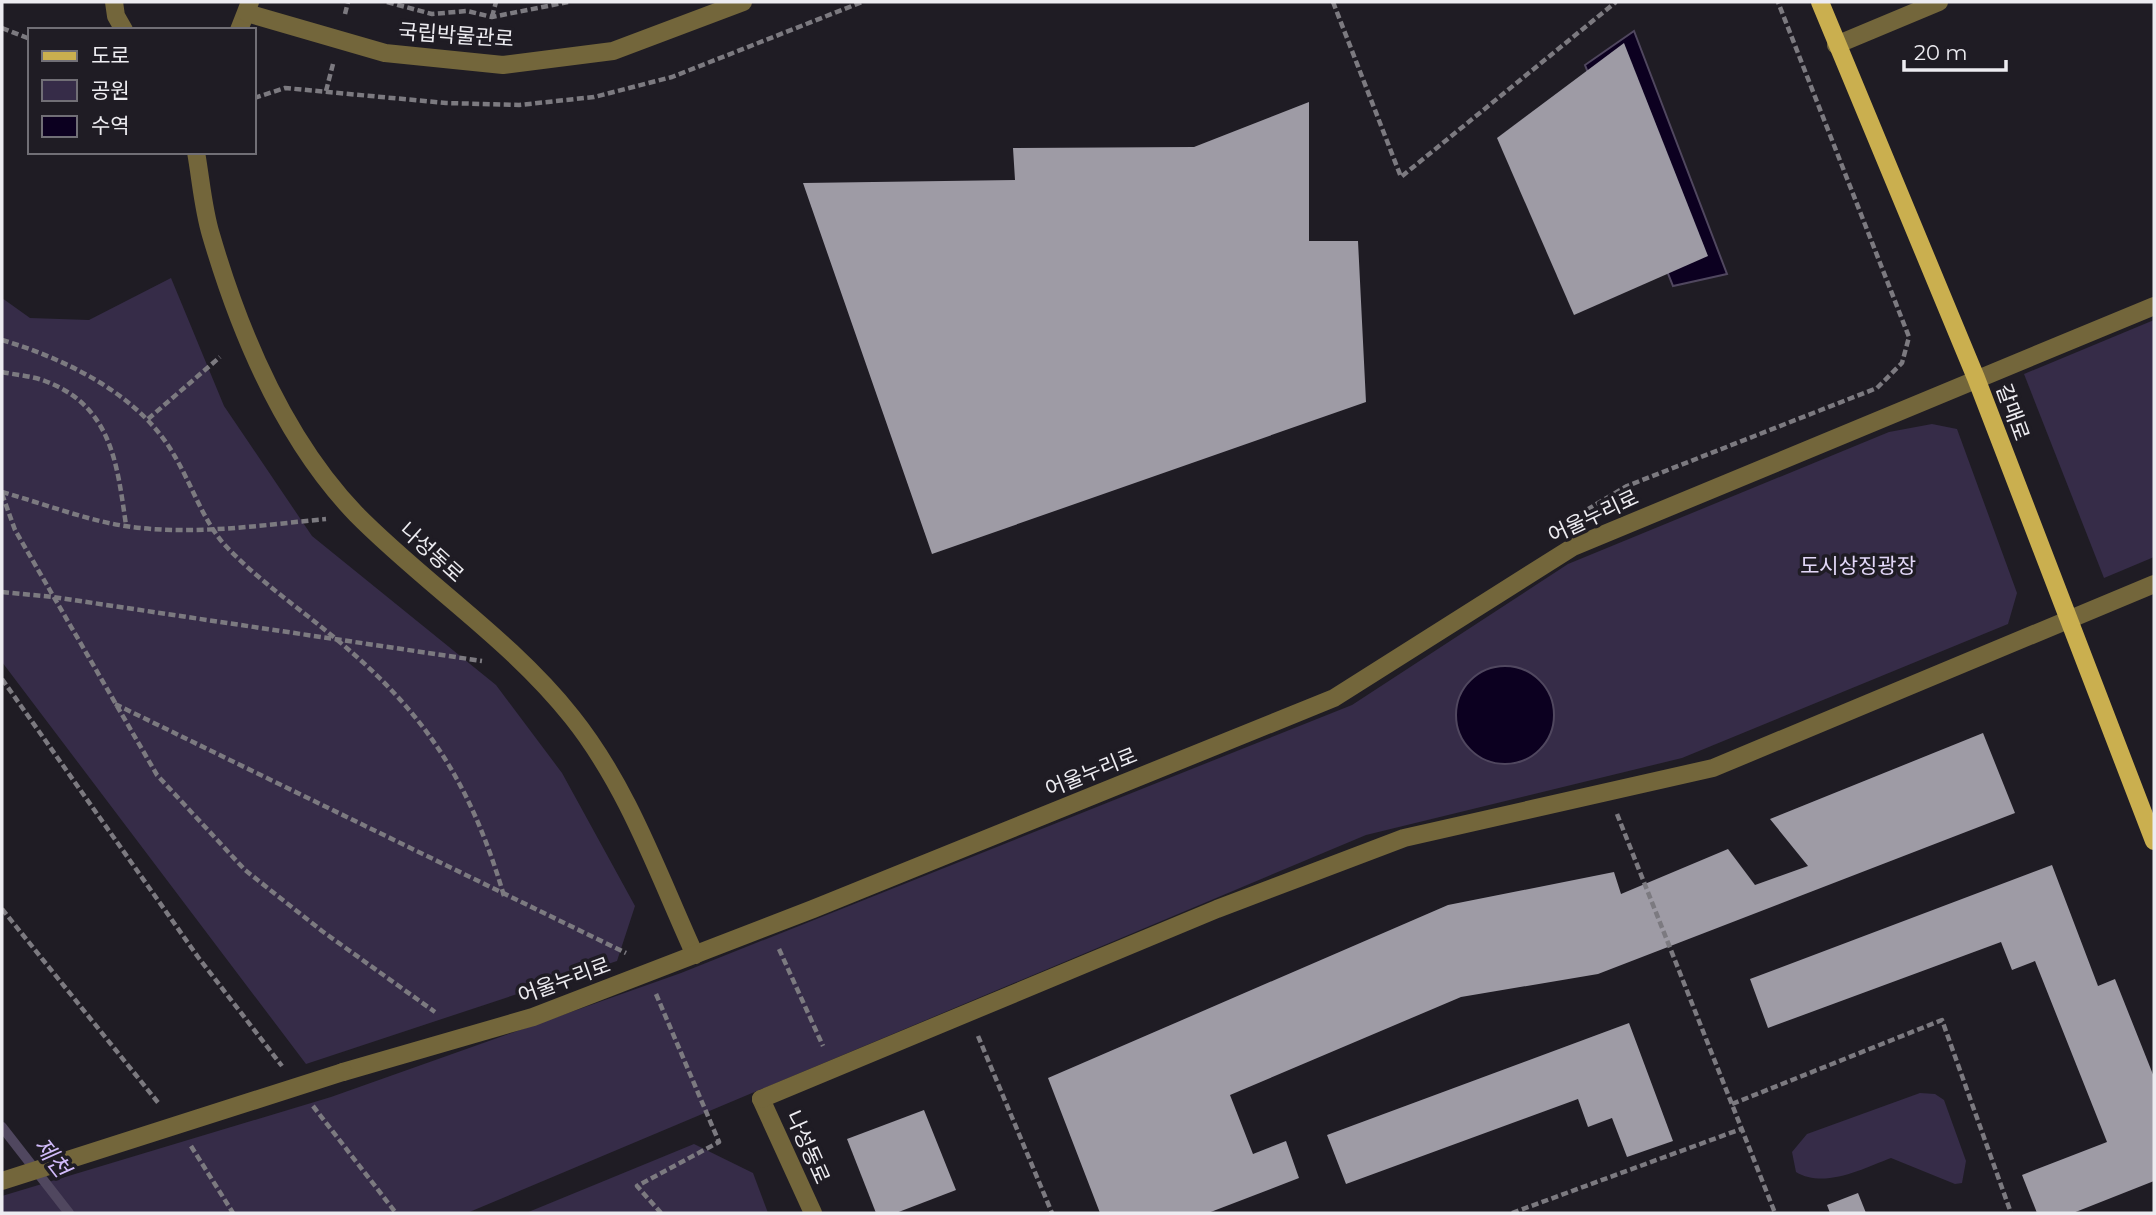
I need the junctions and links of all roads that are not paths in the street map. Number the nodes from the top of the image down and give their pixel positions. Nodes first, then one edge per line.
1 (114, 2) edge
2 (743, 2) edge
3 (1820, 2) edge
4 (1939, 2) edge
5 (249, 7) edge
6 (123, 28) edge
7 (240, 28) edge
8 (1836, 45) junction
9 (196, 154) edge
10 (2154, 306) edge
11 (1976, 378) junction
12 (2154, 584) edge
13 (2067, 622) junction
14 (2154, 841) edge
15 (695, 955) junction
16 (2, 1181) edge
17 (813, 1213) edge

1 - 6 street
2 - 5 street, 국립박물관로
3 - 8 main road, 갈매로
4 - 8 street
5 - 7 street
8 - 11 main road, 갈매로
9 - 15 street, 나성동로
10 - 11 street, 어울누리로
11 - 13 main road, 갈매로
11 - 15 street, 어울누리로
12 - 13 street
13 - 14 main road, 갈매로
13 - 17 street, 나성동로
15 - 16 street, 어울누리로, bridge

